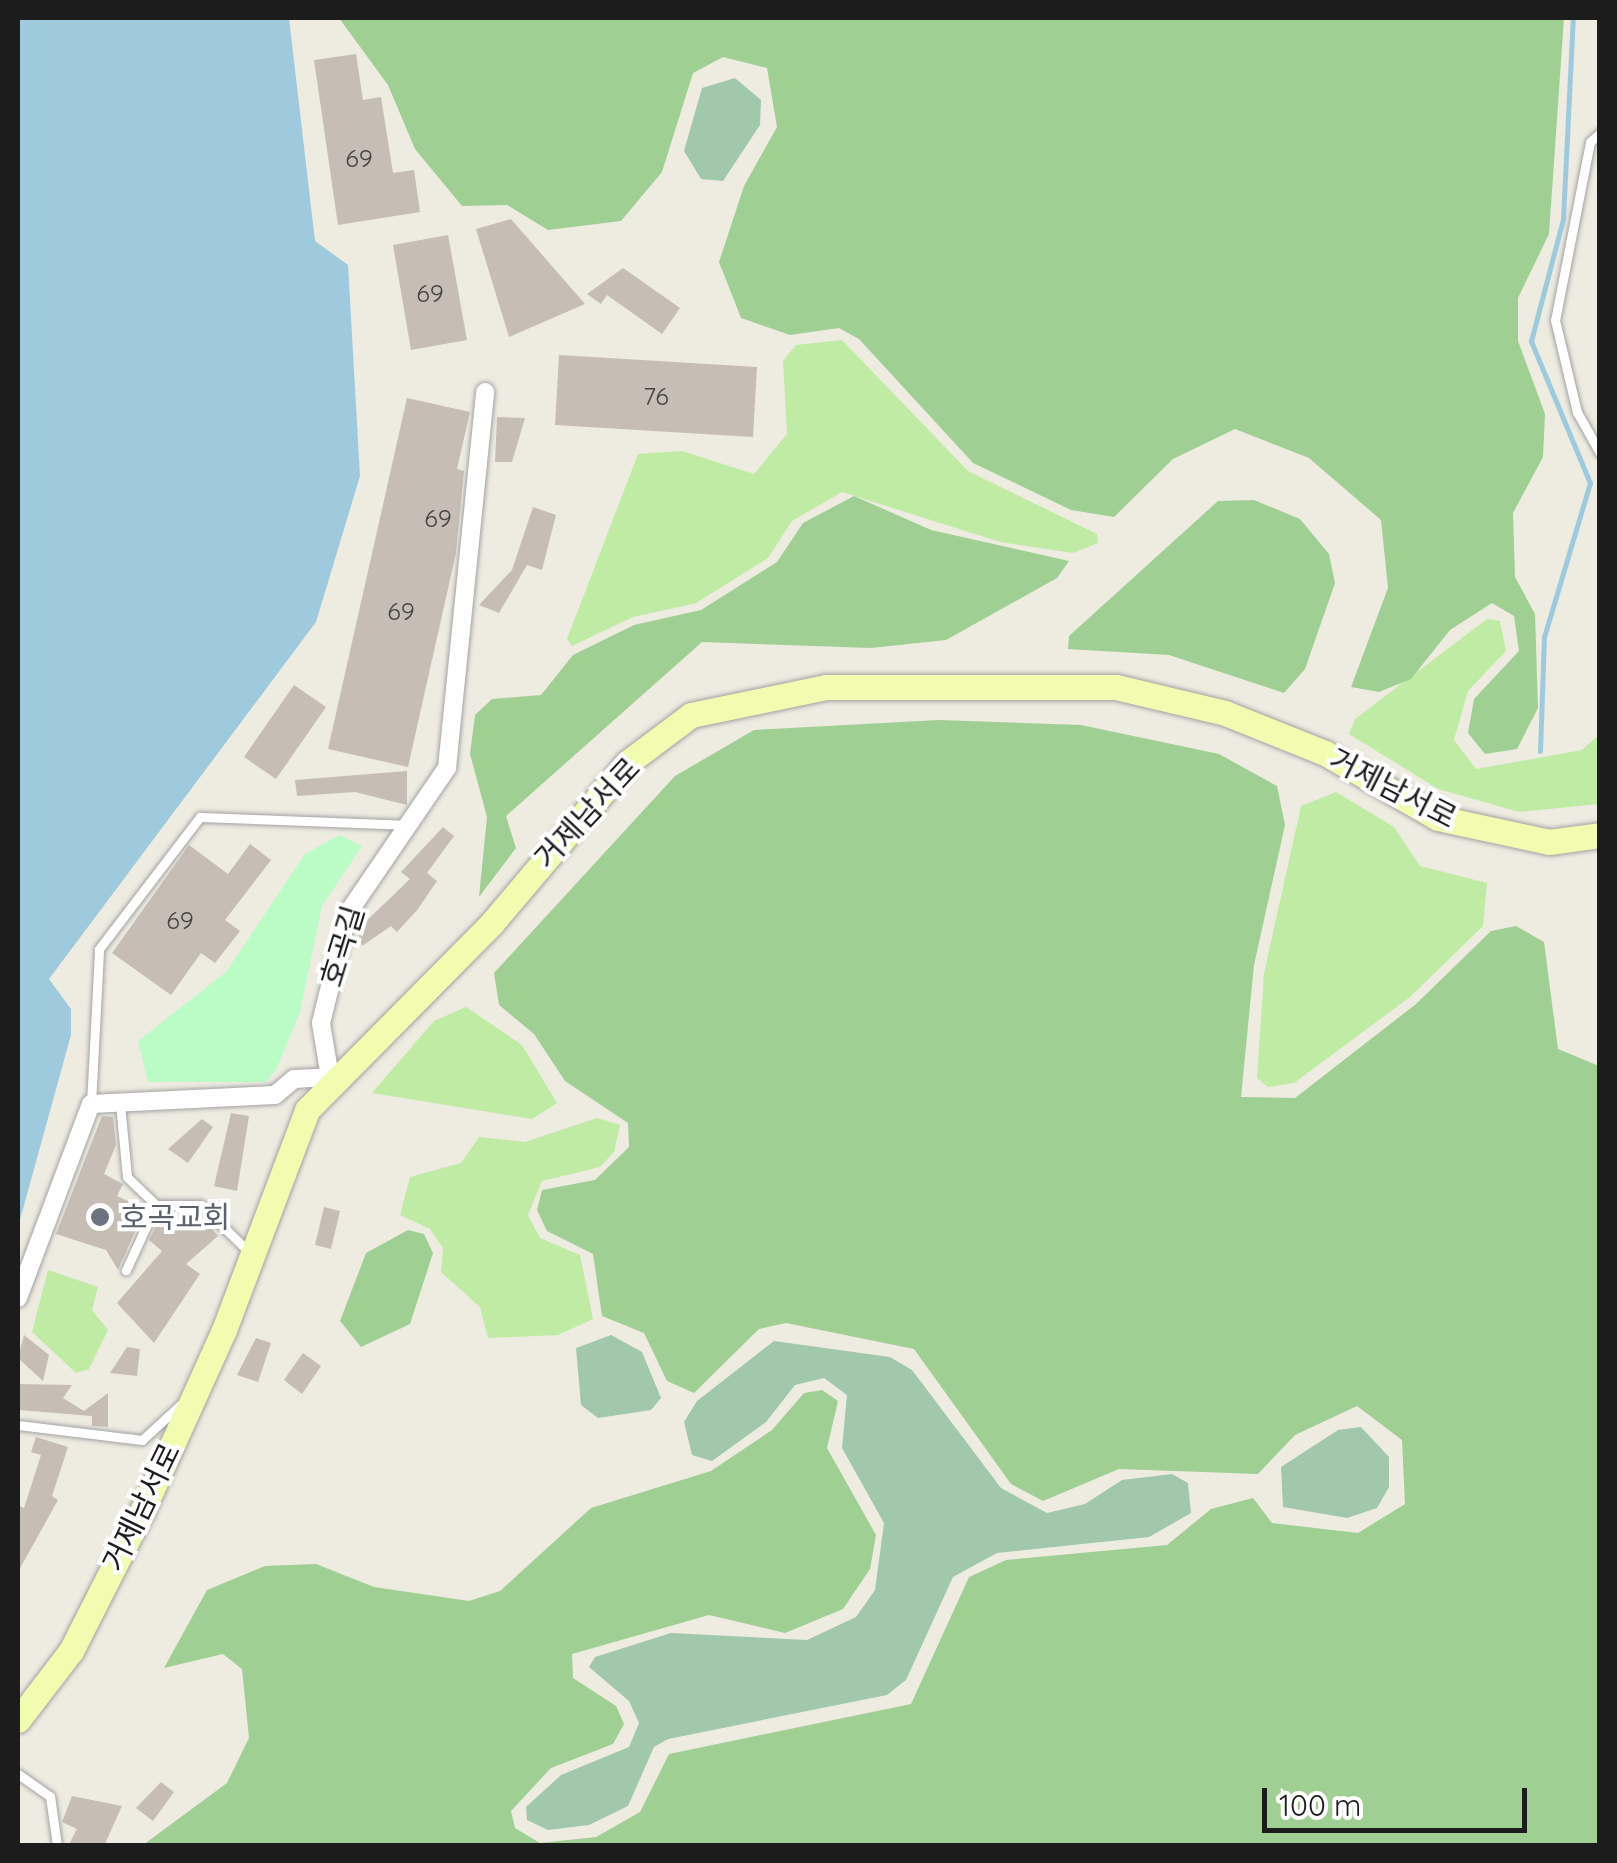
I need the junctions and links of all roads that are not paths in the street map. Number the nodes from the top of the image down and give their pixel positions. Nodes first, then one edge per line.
1 (1600, 133) edge
2 (485, 392) dead end
3 (1600, 453) edge
4 (406, 825) junction
5 (1600, 835) edge
6 (330, 1077) junction
7 (120, 1101) junction
8 (92, 1104) junction
9 (156, 1205) junction
10 (254, 1256) junction
11 (126, 1270) dead end
12 (18, 1298) edge
13 (197, 1390) junction
14 (18, 1425) edge
15 (18, 1720) edge
16 (18, 1774) edge
17 (57, 1846) edge

1 - 3 lane
2 - 4 street, 호곡길
4 - 6 street, 호곡길
4 - 8 lane
5 - 6 main road, 거제남서로
6 - 7 street
6 - 10 main road, 거제남서로
7 - 8 street
7 - 9 lane
8 - 12 street
9 - 10 lane
9 - 11 lane
10 - 13 main road, 거제남서로
13 - 14 lane
13 - 15 main road, 거제남서로
16 - 17 lane

